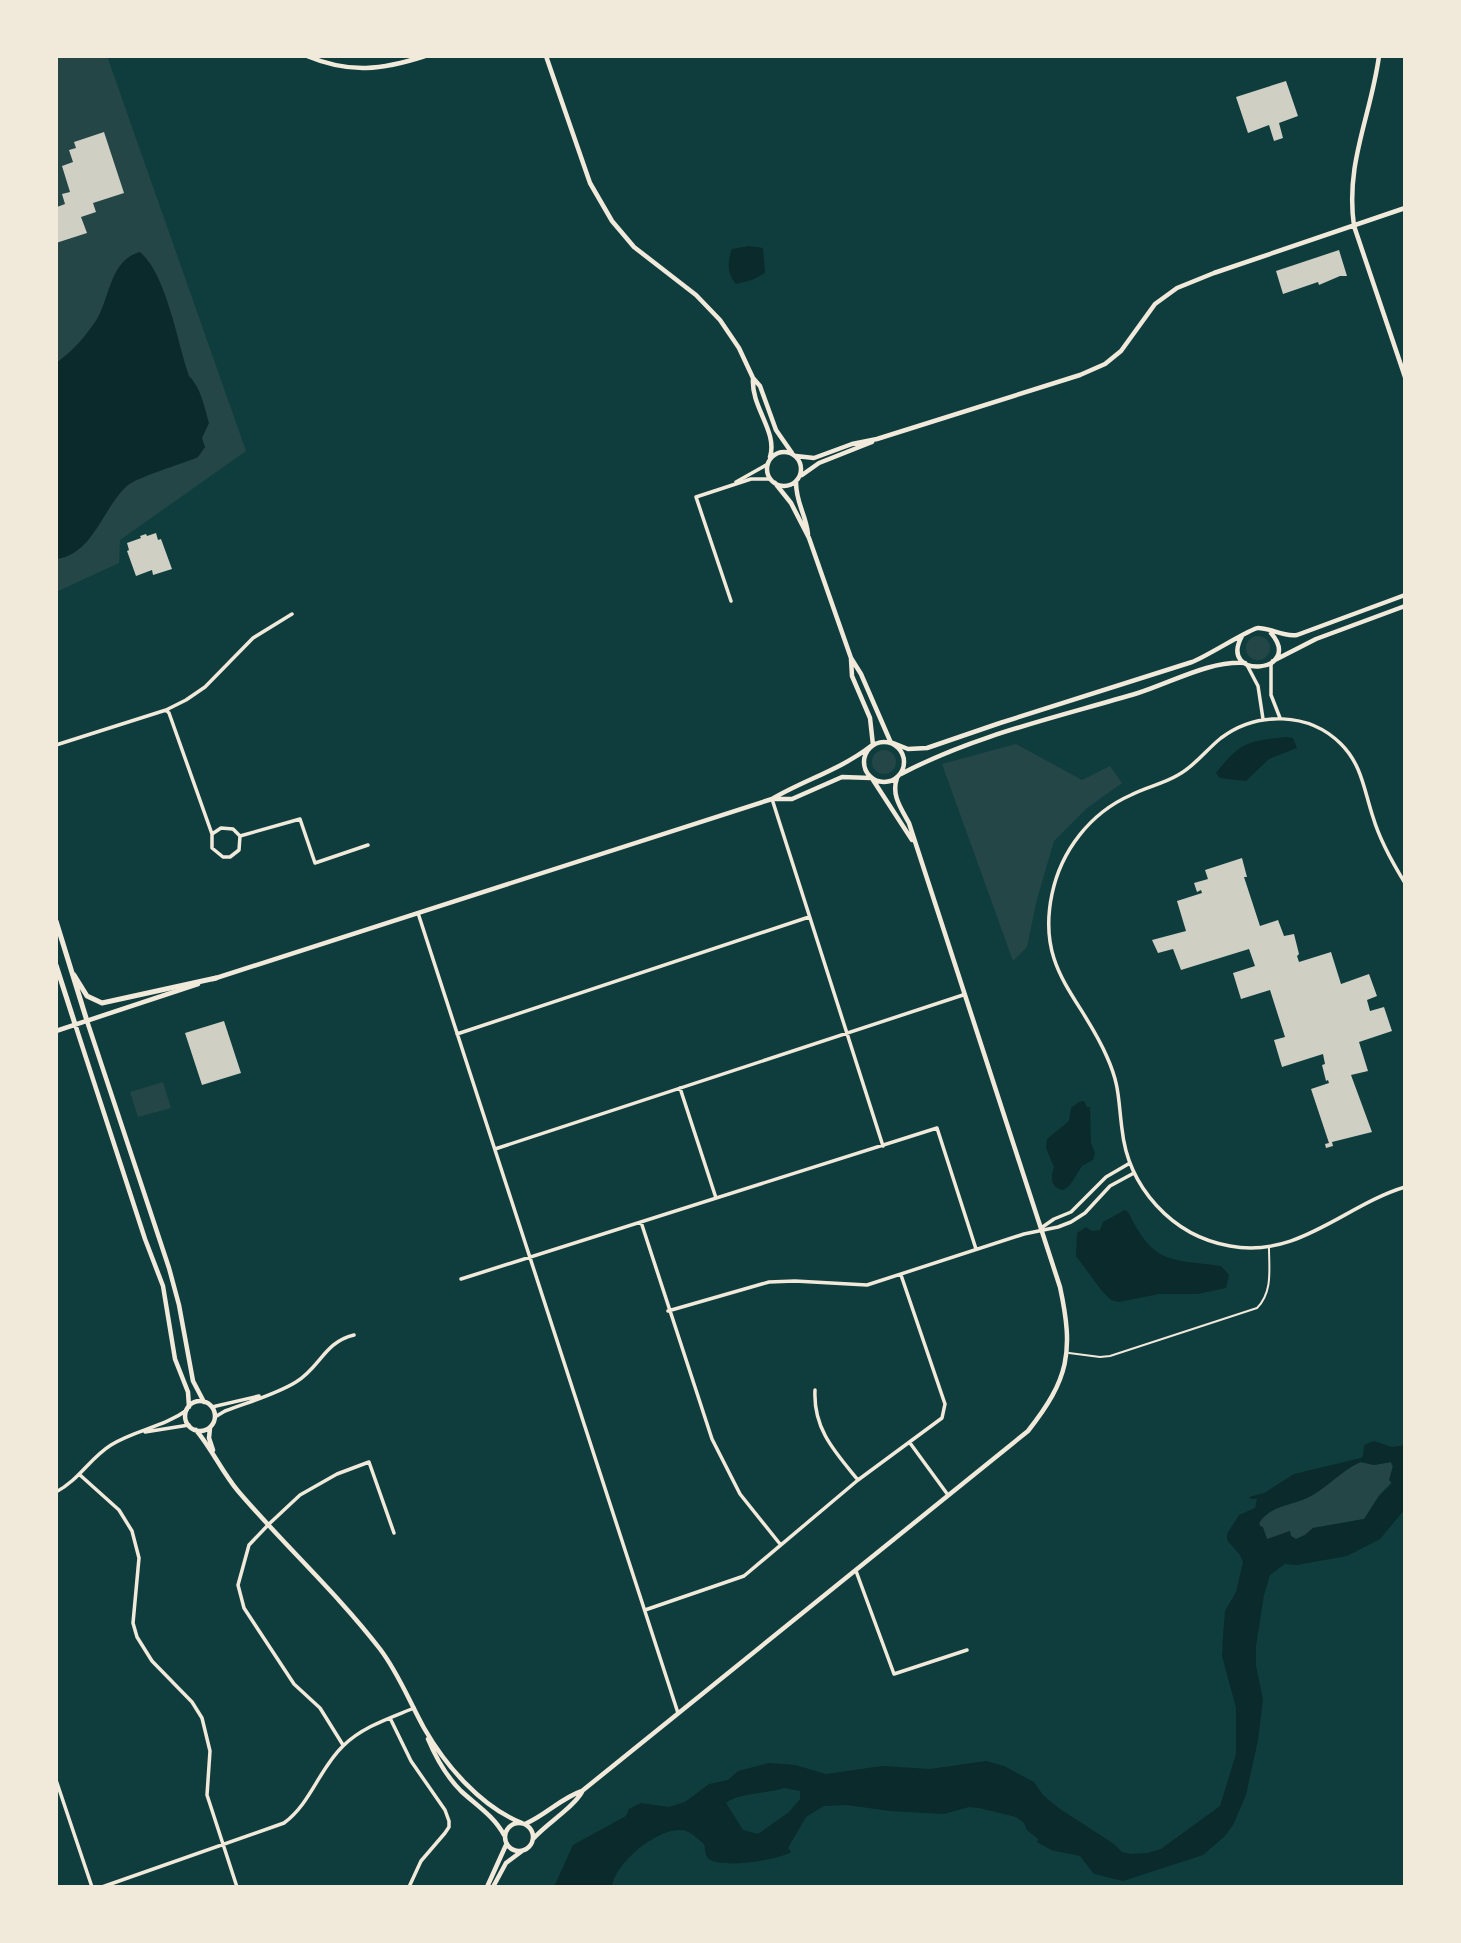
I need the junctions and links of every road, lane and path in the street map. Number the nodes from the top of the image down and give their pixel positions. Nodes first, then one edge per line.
1 (307, 56) edge
2 (425, 56) edge
3 (546, 56) edge
4 (1379, 56) edge
5 (1405, 208) edge
6 (1354, 226) junction
7 (1405, 377) edge
8 (753, 378) junction
9 (877, 439) junction
10 (794, 455) junction
11 (769, 462) junction
12 (770, 478) junction
13 (797, 480) junction
14 (775, 483) junction
15 (728, 486) junction
16 (808, 538) junction
17 (1405, 595) edge
18 (731, 601) dead end
19 (1405, 606) edge
20 (292, 614) dead end
21 (1268, 631) junction
22 (1244, 635) junction
23 (851, 658) junction
24 (1272, 662) junction
25 (1246, 664) junction
26 (166, 709) junction
27 (1280, 718) junction
28 (1263, 719) junction
29 (892, 743) junction
30 (56, 745) edge
31 (872, 746) junction
32 (899, 776) junction
33 (872, 778) junction
34 (772, 799) junction
35 (212, 834) junction
36 (240, 836) junction
37 (913, 840) junction
38 (368, 845) dead end
39 (1405, 883) edge
40 (417, 912) junction
41 (809, 917) junction
42 (56, 921) edge
43 (56, 965) edge
44 (74, 975) junction
45 (216, 978) junction
46 (963, 995) junction
47 (87, 1021) junction
48 (75, 1024) junction
49 (56, 1031) edge
50 (846, 1033) junction
51 (457, 1034) junction
52 (680, 1088) junction
53 (883, 1146) junction
54 (495, 1149) junction
55 (1130, 1163) junction
56 (1135, 1173) junction
57 (1405, 1187) edge
58 (716, 1198) junction
59 (641, 1222) junction
60 (1040, 1230) junction
61 (1269, 1247) junction
62 (976, 1249) junction
63 (530, 1258) junction
64 (901, 1275) junction
65 (461, 1279) dead end
66 (668, 1311) junction
67 (354, 1335) dead end
68 (1068, 1353) junction
69 (815, 1390) dead end
70 (274, 1392) junction
71 (204, 1402) junction
72 (212, 1406) junction
73 (188, 1409) junction
74 (215, 1418) junction
75 (189, 1425) junction
76 (210, 1427) junction
77 (196, 1430) junction
78 (136, 1434) junction
79 (910, 1442) junction
80 (217, 1460) junction
81 (80, 1475) junction
82 (858, 1480) junction
83 (56, 1492) edge
84 (948, 1495) junction
85 (269, 1524) junction
86 (394, 1533) dead end
87 (780, 1544) junction
88 (856, 1571) junction
89 (644, 1610) junction
90 (967, 1650) dead end
91 (414, 1708) junction
92 (678, 1713) junction
93 (390, 1718) junction
94 (424, 1728) junction
95 (343, 1745) junction
96 (56, 1780) edge
97 (582, 1791) junction
98 (523, 1823) junction
99 (504, 1835) junction
100 (533, 1839) junction
101 (506, 1844) junction
102 (223, 1846) junction
103 (523, 1850) junction
104 (92, 1887) edge
105 (102, 1887) edge
106 (237, 1887) edge
107 (410, 1887) edge
108 (487, 1887) edge
109 (493, 1887) edge

1 - 2 street
3 - 8 street
4 - 6 street
5 - 6 street
6 - 7 street
6 - 9 street
8 - 10 street
8 - 11 street
9 - 10 street
9 - 13 street
10 - 11 street
10 - 13 street
11 - 12 street
11 - 15 street
12 - 14 street
12 - 15 street
13 - 14 street
13 - 16 street
14 - 16 street
15 - 18 street
16 - 23 street
17 - 21 street
19 - 24 street
20 - 26 street
21 - 22 street
21 - 24 street
22 - 25 street
22 - 29 street
23 - 29 street
23 - 31 street
24 - 25 street
24 - 27 street
25 - 28 street
25 - 32 street
26 - 30 street
26 - 35 street
27 - 28 street
27 - 39 street
28 - 55 street
29 - 31 street
29 - 32 street
31 - 33 street
31 - 34 street
32 - 33 street
32 - 37 street
33 - 34 street
33 - 37 street
34 - 40 street
34 - 41 street
35 - 36 street
35 - 36 street
36 - 38 street
37 - 46 street
40 - 45 street
40 - 51 street
41 - 50 street
41 - 51 street
42 - 44 main road
43 - 48 main road
44 - 45 main road
44 - 47 main road
45 - 47 street
46 - 50 street
46 - 60 street
47 - 48 street
47 - 71 street
48 - 49 street
48 - 73 street
50 - 52 street
50 - 53 street
51 - 54 street
52 - 54 street
52 - 58 street
53 - 58 street
53 - 62 street
54 - 63 street
55 - 56 street
55 - 60 street
56 - 60 street
56 - 61 street
57 - 61 street
58 - 59 street
59 - 63 street
59 - 66 street
60 - 62 street
60 - 68 street
61 - 68 lane
62 - 64 street
63 - 65 street
63 - 89 street
64 - 66 street
64 - 79 street
66 - 87 street
67 - 70 street
68 - 84 street
69 - 82 street
70 - 72 street
70 - 74 street
71 - 72 street
71 - 73 street
72 - 74 street
73 - 75 street
73 - 78 street
74 - 76 street
75 - 77 street
75 - 78 street
76 - 77 street
76 - 80 street
77 - 80 street
78 - 81 street
79 - 82 street
79 - 84 street
80 - 85 street
81 - 83 street
81 - 102 street
82 - 87 street
84 - 88 street
85 - 86 street
85 - 91 street
85 - 95 street
87 - 89 street
88 - 90 street
88 - 92 street
89 - 92 street
91 - 93 street
91 - 94 street
92 - 97 street
93 - 95 street
93 - 107 street
94 - 98 street
94 - 99 street
95 - 102 street
96 - 104 street
97 - 98 street
97 - 100 street
98 - 99 street
98 - 100 street
99 - 101 street
100 - 103 street
101 - 103 street
101 - 108 street
102 - 105 street
102 - 106 street
103 - 109 street

